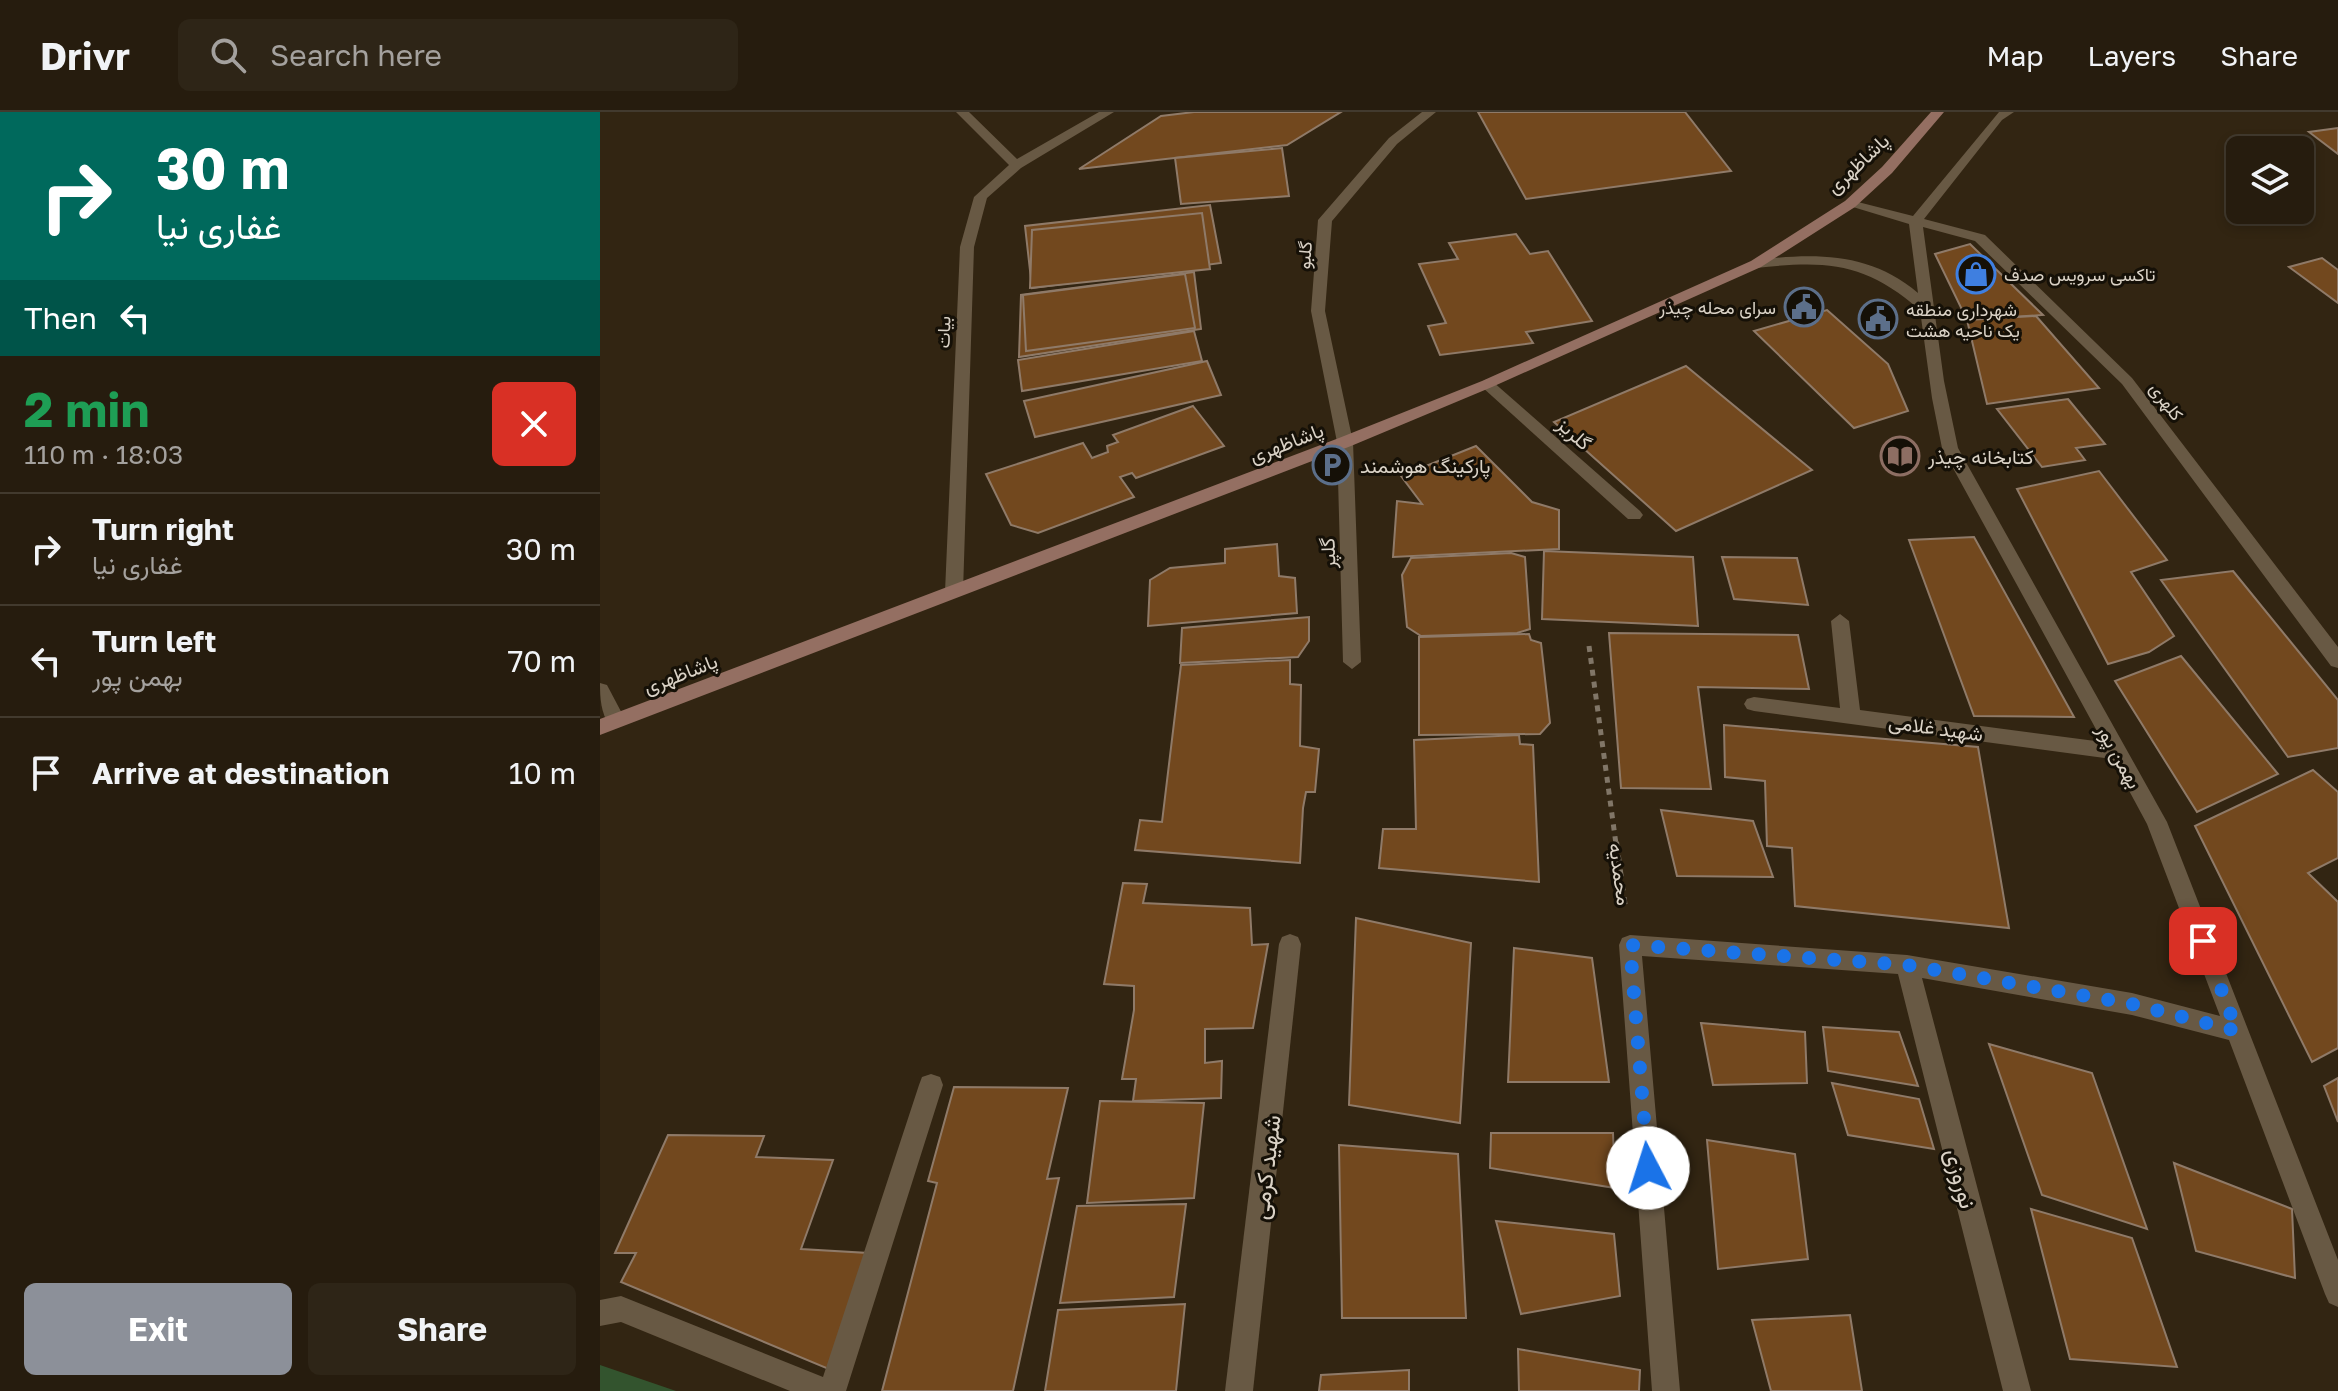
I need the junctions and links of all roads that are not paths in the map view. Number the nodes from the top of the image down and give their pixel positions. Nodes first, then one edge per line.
1 (962, 112) edge
2 (1108, 112) edge
3 (1430, 112) edge
4 (1938, 112) edge
5 (2008, 112) edge
6 (1016, 165) junction
7 (1850, 204) junction
8 (1916, 221) junction
9 (1756, 264) junction
10 (1928, 309) junction
11 (1487, 384) junction
12 (1345, 442) junction
13 (1634, 515) dead end
14 (954, 592) junction
15 (1840, 621) dead end
16 (2338, 661) edge
17 (1352, 662) dead end
18 (600, 690) edge
19 (1754, 704) dead end
20 (1851, 715) junction
21 (608, 724) edge
22 (2118, 752) junction
23 (1290, 944) dead end
24 (1907, 965) junction
25 (2237, 1031) junction
26 (931, 1085) dead end
27 (2338, 1294) edge
28 (600, 1313) edge
29 (824, 1391) edge
30 (832, 1391) edge
31 (1239, 1391) edge
32 (1666, 1391) edge
33 (2017, 1391) edge

1 - 6 street
2 - 6 street, بیات
3 - 12 street, گلبو
4 - 7 main road, پاشاظهری
5 - 8 street
6 - 14 street, بیات
7 - 8 street, کلهری
7 - 9 main road, پاشاظهری
8 - 10 street, بهمن پور
8 - 16 street, کلهری
9 - 10 street
9 - 11 main road, پاشاظهری
10 - 22 street, بهمن پور
11 - 12 main road, پاشاظهری
11 - 13 street, گلریز
12 - 14 main road, پاشاظهری
12 - 17 street, گلپر
14 - 21 main road, پاشاظهری
15 - 20 street
18 - 21 street
19 - 20 street, شهید غلامی
20 - 22 street, شهید غلامی
22 - 25 street, بهمن پور
23 - 31 street, شهید کرمی
24 - 25 street
24 - 32 street
24 - 33 street, نوروزی
25 - 27 street, بهمن پور
26 - 30 street
28 - 29 street

